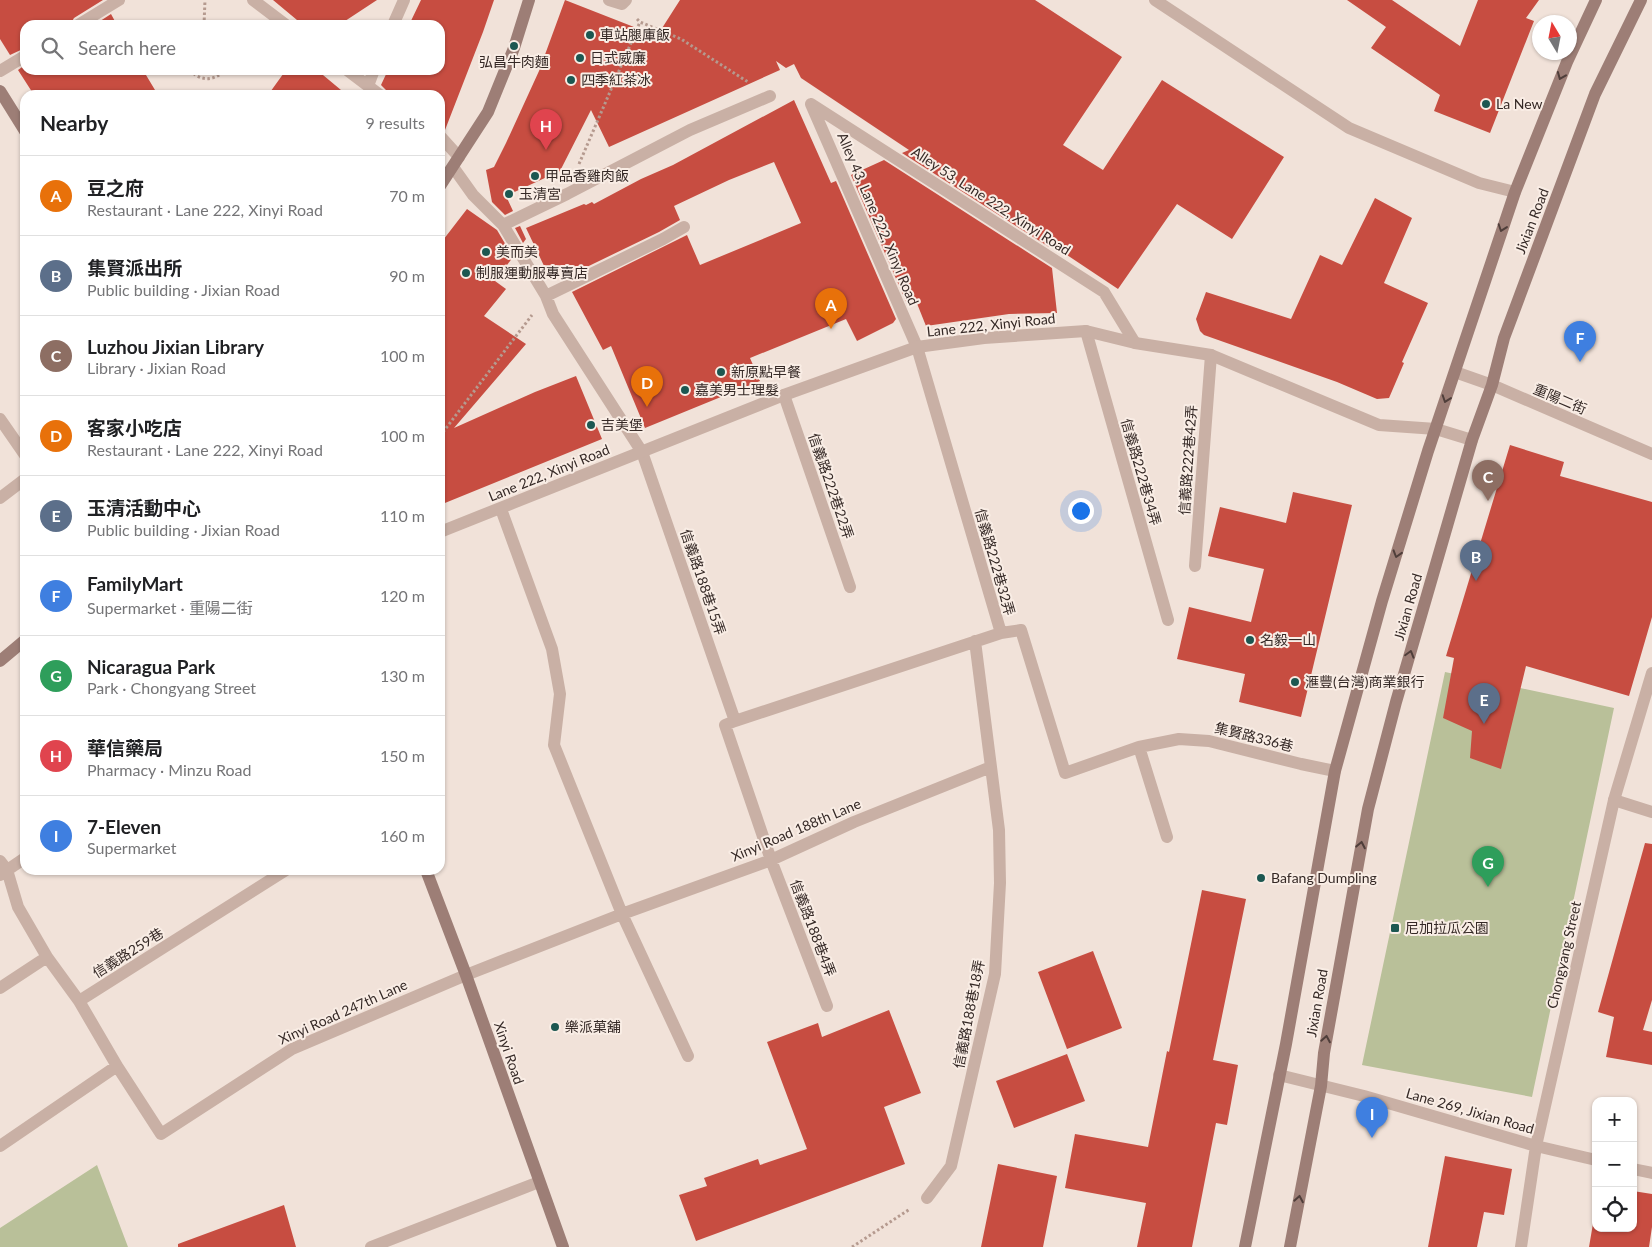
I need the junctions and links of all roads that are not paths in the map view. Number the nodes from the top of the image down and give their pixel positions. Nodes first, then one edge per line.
1 (119, 0) edge
2 (253, 0) edge
3 (404, 0) edge
4 (530, 0) edge
5 (608, 0) edge
6 (1155, 0) edge
7 (1596, 0) edge
8 (1641, 0) edge
9 (624, 2) edge
10 (86, 20) edge
11 (279, 20) edge
12 (395, 20) edge
13 (20, 59) edge
14 (0, 71) edge
15 (354, 75) edge
16 (372, 75) edge
17 (368, 86) junction
18 (373, 90) edge
19 (0, 91) edge
20 (770, 96) road end
21 (812, 104) joint
22 (20, 123) edge
23 (445, 144) edge
24 (456, 162) junction
25 (445, 178) edge
26 (1515, 192) junction
27 (503, 225) junction
28 (684, 227) dead end
29 (546, 296) junction
30 (1086, 331) junction
31 (1135, 343) junction
32 (917, 347) junction
33 (1212, 355) junction
34 (1455, 372) junction
35 (1492, 386) junction
36 (784, 395) junction
37 (0, 419) edge
38 (1436, 428) junction
39 (1472, 440) junction
40 (20, 447) edge
41 (642, 452) junction
42 (1652, 454) edge
43 (20, 483) edge
44 (0, 498) edge
45 (501, 509) junction
46 (445, 530) edge
47 (1195, 566) dead end
48 (850, 586) dead end
49 (1168, 620) dead end
50 (1001, 634) junction
51 (974, 642) junction
52 (20, 644) edge
53 (0, 661) edge
54 (1652, 673) edge
55 (735, 721) junction
56 (1139, 747) junction
57 (991, 767) junction
58 (1335, 771) junction
59 (1614, 800) junction
60 (1652, 812) edge
61 (1167, 837) dead end
62 (20, 860) edge
63 (771, 860) junction
64 (2, 869) edge
65 (278, 875) edge
66 (428, 875) edge
67 (622, 914) junction
68 (47, 957) junction
69 (466, 975) junction
70 (0, 988) edge
71 (80, 1001) junction
72 (827, 1006) dead end
73 (688, 1056) dead end
74 (117, 1066) junction
75 (1279, 1075) junction
76 (1321, 1086) junction
77 (0, 1146) edge
78 (1536, 1146) junction
79 (1592, 1159) edge
80 (1637, 1170) edge
81 (1652, 1173) edge
82 (539, 1182) junction
83 (927, 1198) road end
84 (371, 1247) edge
85 (563, 1247) edge
86 (1245, 1247) edge
87 (1290, 1247) edge
88 (1521, 1247) edge

1 - 10 street
2 - 11 street
3 - 12 street
4 - 24 main road
5 - 9 street
6 - 26 street
7 -> 26 main road, Jixian Road
8 - 35 main road, Jixian Road
13 - 14 street
15 - 17 street
16 - 17 street
17 - 18 street
19 - 22 main road
20 - 27 street
21 - 31 street, Alley 53, Lane 222, Xinyi Road
21 - 32 street, Alley 43, Lane 222, Xinyi Road
23 - 24 street, 信義路188巷15弄
24 - 25 main road
24 - 27 street, 信義路188巷15弄
26 -> 34 main road, Jixian Road
27 - 29 street, 信義路188巷15弄
28 - 29 street
29 - 41 street, 信義路188巷15弄
30 - 31 street, Lane 222, Xinyi Road
30 - 32 street, Lane 222, Xinyi Road
30 - 49 street, 信義路222巷34弄
31 - 33 street, Lane 222, Xinyi Road
32 - 36 street, Lane 222, Xinyi Road
32 - 50 street, 信義路222巷32弄
33 - 38 street, Lane 222, Xinyi Road
33 - 47 street, 信義路222巷42弄
34 - 35 street, 重陽二街
34 -> 38 main road, Jixian Road
35 - 39 main road, Jixian Road
35 - 42 street, 重陽二街
36 - 41 street, Lane 222, Xinyi Road
36 - 48 street, 信義路222巷22弄
37 - 40 street
38 - 39 street, Lane 222, Xinyi Road
38 -> 58 main road, Jixian Road
76 -> 39 main road, Jixian Road
41 - 45 street, Lane 222, Xinyi Road
41 - 55 street, 信義路188巷15弄
43 - 44 street
45 - 46 street, Lane 222, Xinyi Road
45 - 67 street
50 - 51 street
50 - 56 street, 信義路222巷32弄
51 - 55 street
51 - 57 street
52 - 53 main road
54 - 59 street, Chongyang Street
55 - 63 street
56 - 58 street, 集賢路336巷
56 - 61 street
57 - 63 street, Xinyi Road 188th Lane
57 - 83 street, 信義路188巷18弄
58 - 75 main road, Jixian Road
59 - 60 street
59 - 78 street, Chongyang Street
62 - 64 street
63 - 67 street, Xinyi Road 188th Lane
63 - 72 street, 信義路188巷4弄
64 - 68 street
65 - 71 street, 信義路259巷
66 - 69 main road, Xinyi Road
67 - 69 street, Xinyi Road 188th Lane
67 - 73 street
68 - 70 street
68 - 71 street
69 - 74 street, Xinyi Road 247th Lane
69 - 82 main road, Xinyi Road
71 - 74 street
74 - 77 street
75 - 76 street, Lane 269, Jixian Road
75 - 86 main road, Jixian Road
76 - 78 street, Lane 269, Jixian Road
87 -> 76 main road, Jixian Road
78 - 79 street, Lane 269, Jixian Road
78 - 88 street, Chongyang Street
80 - 81 street
82 - 84 street
82 - 85 main road, Xinyi Road

